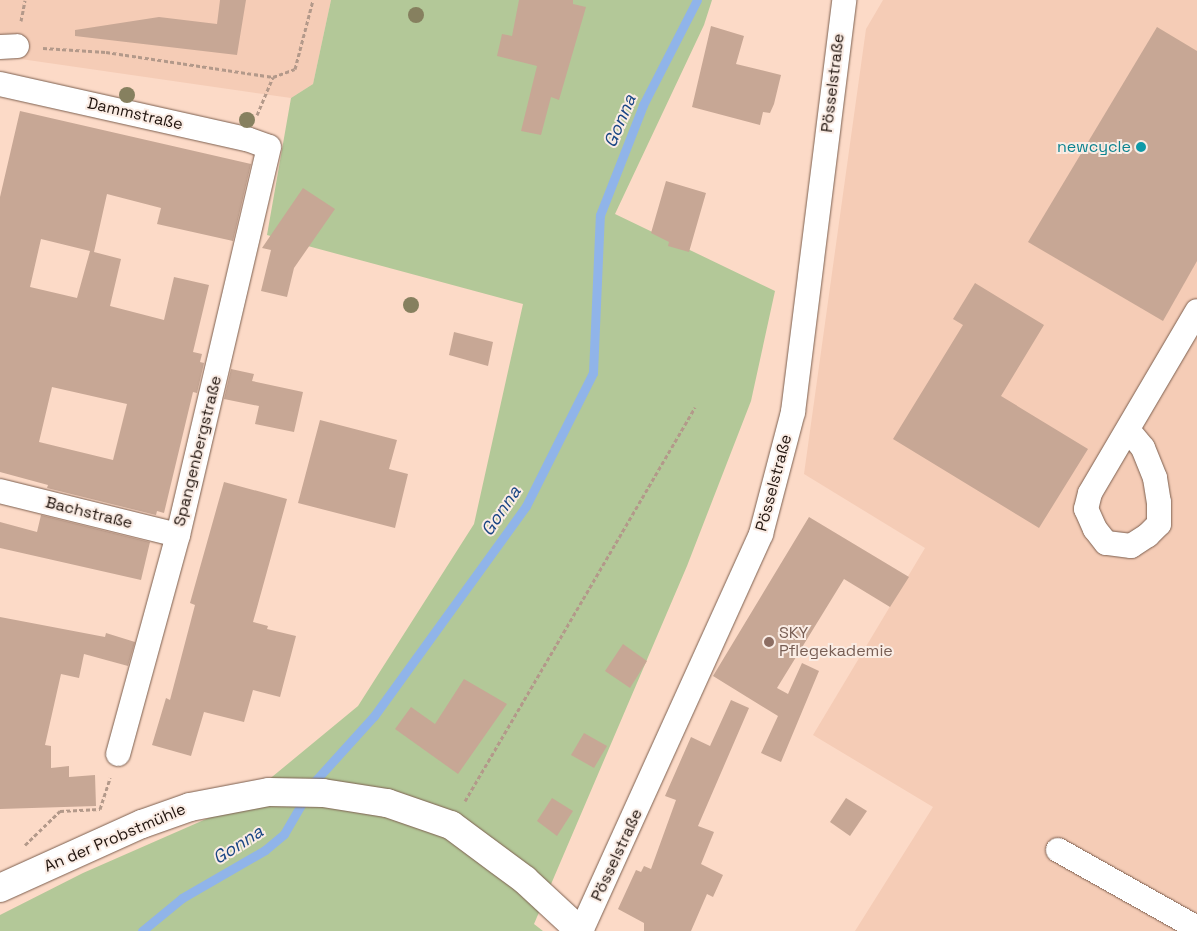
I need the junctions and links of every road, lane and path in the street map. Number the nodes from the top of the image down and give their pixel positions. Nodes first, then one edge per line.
1 (313, 0) edge
2 (844, 0) edge
3 (8, 47) edge
4 (273, 77) junction
5 (0, 84) edge
6 (247, 139) junction
7 (270, 147) joint
8 (1197, 311) edge
9 (695, 406) dead end
10 (1128, 430) dead end
11 (0, 491) edge
12 (178, 535) junction
13 (118, 754) joint
14 (451, 825) junction
15 (1058, 850) dead end
16 (11, 883) edge
17 (1197, 928) edge
18 (580, 931) edge

1 - 4 path
2 - 18 street, Pösselstraße
3 - 4 path
4 - 6 path
5 - 6 street, Dammstraße
6 - 7 street, Dammstraße
7 - 12 street, Spangenbergstraße
8 - 10 street
9 - 14 path
11 - 12 street, Bachstraße
12 - 13 street, Spangenbergstraße
13 - 16 path
14 - 16 street, An der Probstmühle
14 - 18 street, An der Probstmühle
15 - 17 street

